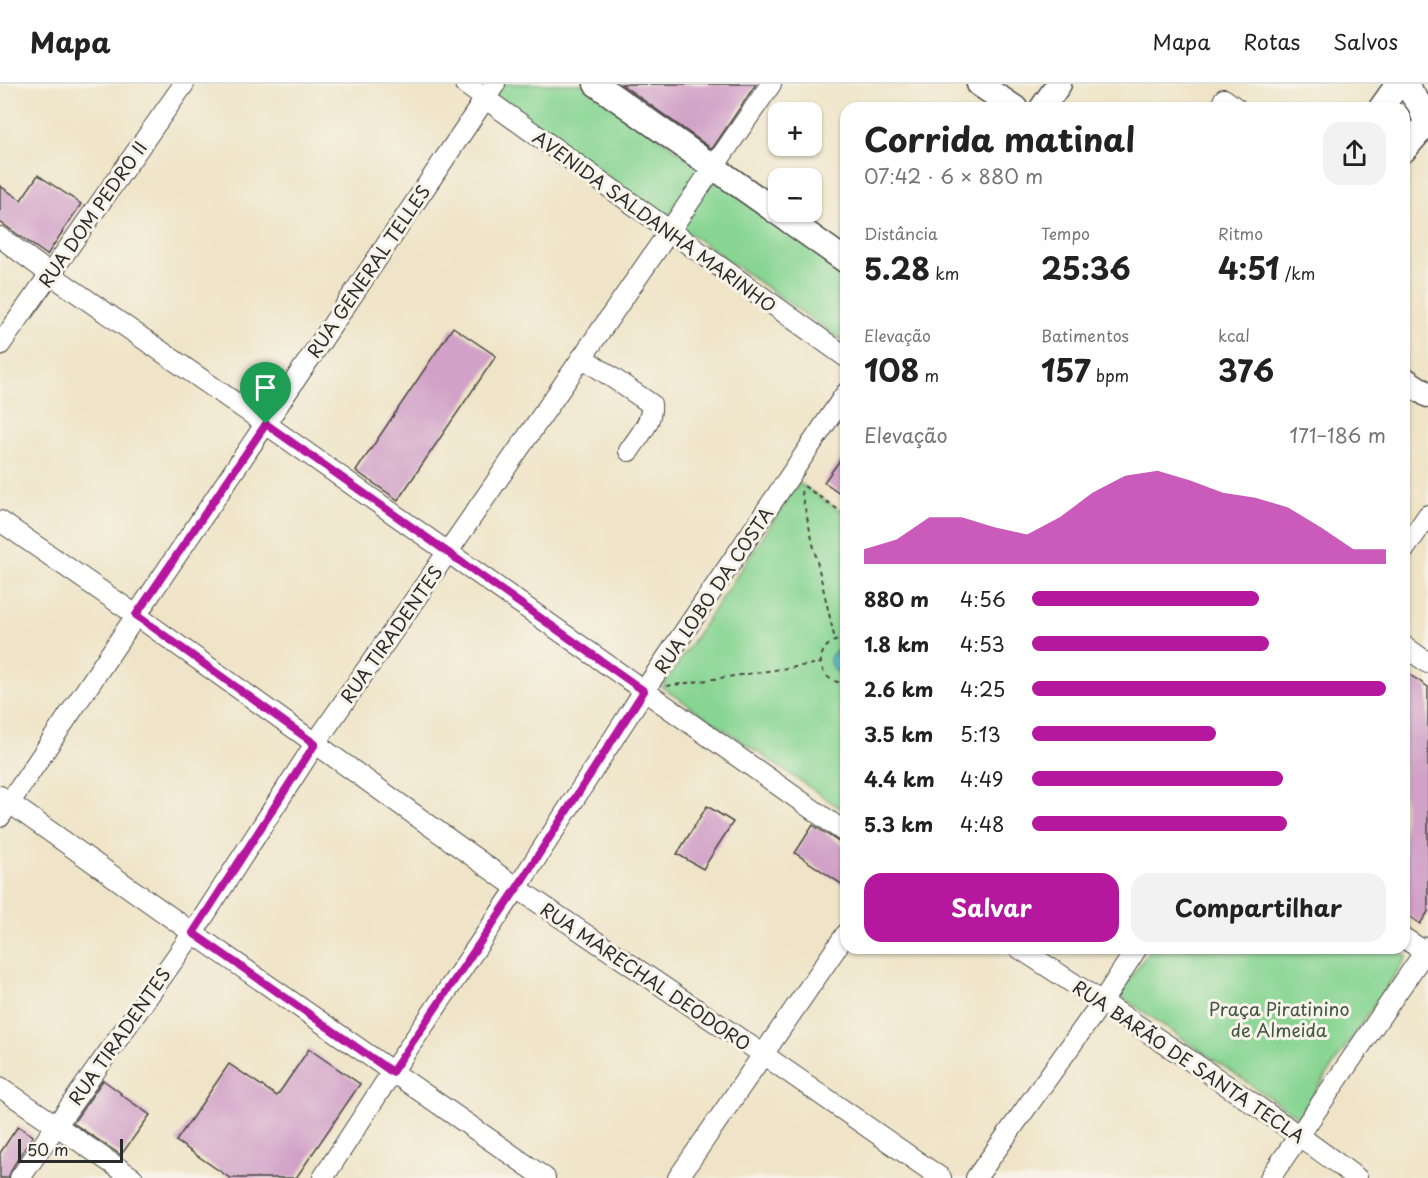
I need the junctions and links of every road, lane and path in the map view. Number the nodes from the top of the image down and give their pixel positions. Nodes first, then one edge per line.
1 (184, 84) edge
2 (465, 84) edge
3 (596, 84) edge
4 (771, 84) edge
5 (979, 84) edge
6 (1059, 84) edge
7 (1398, 84) edge
8 (1405, 84) edge
9 (490, 91) edge
10 (1006, 102) edge
11 (1046, 102) edge
12 (1385, 102) edge
13 (1427, 123) edge
14 (1410, 143) edge
15 (713, 167) junction
16 (669, 231) junction
17 (0, 237) edge
18 (840, 257) edge
19 (50, 274) junction
20 (0, 345) edge
21 (840, 353) edge
22 (582, 357) junction
23 (1410, 382) edge
24 (1428, 395) edge
25 (840, 402) edge
26 (266, 424) junction
27 (629, 451) dead end
28 (840, 511) edge
29 (1428, 514) edge
30 (0, 521) edge
31 (1410, 541) edge
32 (448, 551) junction
33 (136, 615) junction
34 (835, 640) junction
35 (840, 640) edge
36 (1410, 650) edge
37 (821, 663) junction
38 (1428, 663) edge
39 (668, 677) dead end
40 (840, 683) edge
41 (644, 691) junction
42 (315, 744) junction
43 (3, 805) edge
44 (840, 829) edge
45 (517, 888) junction
46 (193, 933) junction
47 (1410, 941) edge
48 (840, 943) edge
49 (1427, 951) edge
50 (1028, 954) edge
51 (1133, 954) edge
52 (1102, 1002) junction
53 (764, 1055) junction
54 (392, 1072) junction
55 (0, 1087) edge
56 (56, 1126) junction
57 (1300, 1135) junction
58 (20, 1178) edge
59 (133, 1178) edge
60 (323, 1178) edge
61 (544, 1178) edge
62 (678, 1178) edge
63 (941, 1178) edge
64 (976, 1178) edge
65 (1270, 1178) edge
66 (1357, 1178) edge

1 - 19 street, RUA DOM PEDRO II
2 - 9 street, AVENIDA SALDANHA MARINHO
3 - 15 main road
4 - 15 street, RUA TIRADENTES
5 - 10 main road
6 - 11 main road
7 - 12 main road
8 - 13 main road
9 - 16 street, AVENIDA SALDANHA MARINHO
9 - 26 street, RUA GENERAL TELLES
13 - 14 main road
15 - 16 street, RUA TIRADENTES
15 - 18 main road
16 - 21 street, AVENIDA SALDANHA MARINHO
16 - 22 street, RUA TIRADENTES
17 - 19 street
19 - 20 street, RUA DOM PEDRO II
19 - 26 street
22 - 27 street
22 - 32 street, RUA TIRADENTES
23 - 24 main road
25 - 41 street, RUA LOBO DA COSTA
26 - 32 street
26 - 33 street, RUA GENERAL TELLES
28 - 34 path
29 - 31 street
30 - 33 street, RUA MARECHAL DEODORO
32 - 41 street
32 - 42 street, RUA TIRADENTES
33 - 42 street, RUA MARECHAL DEODORO
33 - 43 street, RUA GENERAL TELLES
34 - 35 path
34 - 37 path
36 - 38 street
37 - 39 path
37 - 40 path
41 - 44 street
41 - 45 street, RUA LOBO DA COSTA
42 - 45 street, RUA MARECHAL DEODORO
42 - 46 street, RUA TIRADENTES
43 - 46 street
45 - 53 street, RUA MARECHAL DEODORO
45 - 54 street, RUA LOBO DA COSTA
46 - 54 street
46 - 56 street, RUA TIRADENTES
47 - 49 street
48 - 53 street
49 - 57 street
50 - 52 street, RUA BARÃO DE SANTA TECLA
51 - 52 street
52 - 57 street, RUA BARÃO DE SANTA TECLA
52 - 64 street
53 - 62 street
53 - 63 street, RUA MARECHAL DEODORO
54 - 60 street, RUA LOBO DA COSTA
54 - 61 street
55 - 56 street
56 - 58 street, RUA TIRADENTES
56 - 59 street
57 - 65 street
57 - 66 street, RUA BARÃO DE SANTA TECLA

